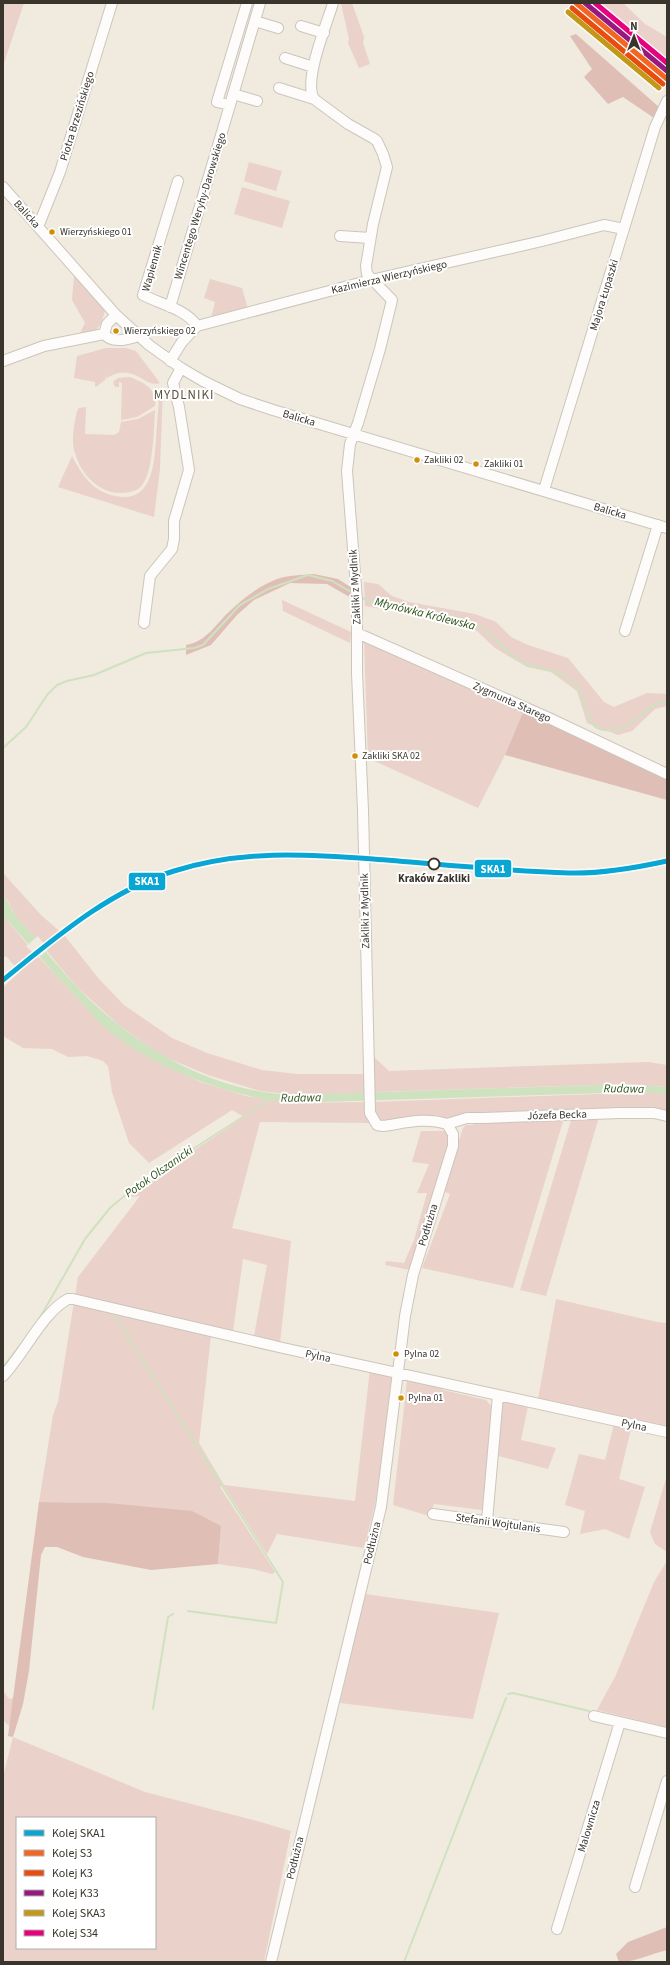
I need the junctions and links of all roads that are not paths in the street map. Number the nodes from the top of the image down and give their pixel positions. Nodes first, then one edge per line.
1 (112, 3) edge
2 (247, 3) edge
3 (260, 3) edge
4 (333, 3) edge
5 (255, 21) junction
6 (301, 26) dead end
7 (278, 28) dead end
8 (324, 33) junction
9 (285, 58) dead end
10 (313, 67) junction
11 (279, 88) dead end
12 (233, 94) junction
13 (314, 99) junction
14 (257, 101) dead end
15 (667, 101) edge
16 (230, 105) junction
17 (178, 181) dead end
18 (3, 187) edge
19 (38, 227) junction
20 (624, 229) junction
21 (340, 236) dead end
22 (370, 238) junction
23 (371, 280) junction
24 (170, 307) junction
25 (116, 314) junction
26 (197, 326) junction
27 (104, 334) junction
28 (138, 336) junction
29 (3, 361) edge
30 (170, 361) junction
31 (181, 368) junction
32 (354, 434) junction
33 (544, 490) junction
34 (662, 527) edge
35 (144, 623) dead end
36 (625, 630) dead end
37 (357, 633) junction
38 (667, 774) edge
39 (667, 1116) edge
40 (447, 1124) junction
41 (399, 1373) junction
42 (3, 1376) edge
43 (498, 1396) junction
44 (667, 1432) edge
45 (433, 1514) dead end
46 (487, 1521) junction
47 (564, 1532) dead end
48 (594, 1716) dead end
49 (620, 1722) junction
50 (667, 1733) edge
51 (667, 1781) edge
52 (635, 1887) dead end
53 (557, 1929) dead end
54 (271, 1962) edge

1 - 19 street, Piotra Brzezińskiego
2 - 16 street
3 - 5 street, Wincentego Weryhy-Darowskiego
4 - 8 street
5 - 7 street
5 - 12 street, Wincentego Weryhy-Darowskiego
6 - 8 street
8 - 10 street
9 - 10 street
10 - 13 street
11 - 13 street
12 - 14 street
12 - 16 street, Wincentego Weryhy-Darowskiego
13 - 22 street
15 - 20 street, Majora Łupaszki
16 - 24 street, Wincentego Weryhy-Darowskiego
17 - 24 street, Wapiennik
18 - 19 street, Balicka
19 - 25 street, Balicka
20 - 23 street, Kazimierza Wierzyńskiego
20 - 33 street, Majora Łupaszki
21 - 22 street
22 - 23 street
23 - 26 street, Kazimierza Wierzyńskiego
23 - 32 street, Zakliki z Mydlnik
24 - 26 street, Wapiennik
25 - 27 street
25 - 28 street, Balicka
26 - 30 street
27 - 28 street
27 - 29 street
28 - 30 street, Balicka
30 - 31 street, Balicka
31 - 32 street, Balicka
31 - 35 street
32 - 33 street, Balicka
32 - 37 street, Zakliki z Mydlnik
33 - 34 street, Balicka
34 - 36 street
37 - 38 street, Zygmunta Starego
37 - 40 street, Zakliki z Mydlnik
39 - 40 street, Józefa Becka
40 - 41 street, Podłużna
41 - 42 street, Pylna
41 - 43 street, Pylna
41 - 54 street, Podłużna
43 - 44 street, Pylna
43 - 46 street
45 - 46 street, Stefanii Wojtulanis
46 - 47 street, Stefanii Wojtulanis
48 - 49 street
49 - 50 street
49 - 53 street, Malownicza
51 - 52 street

